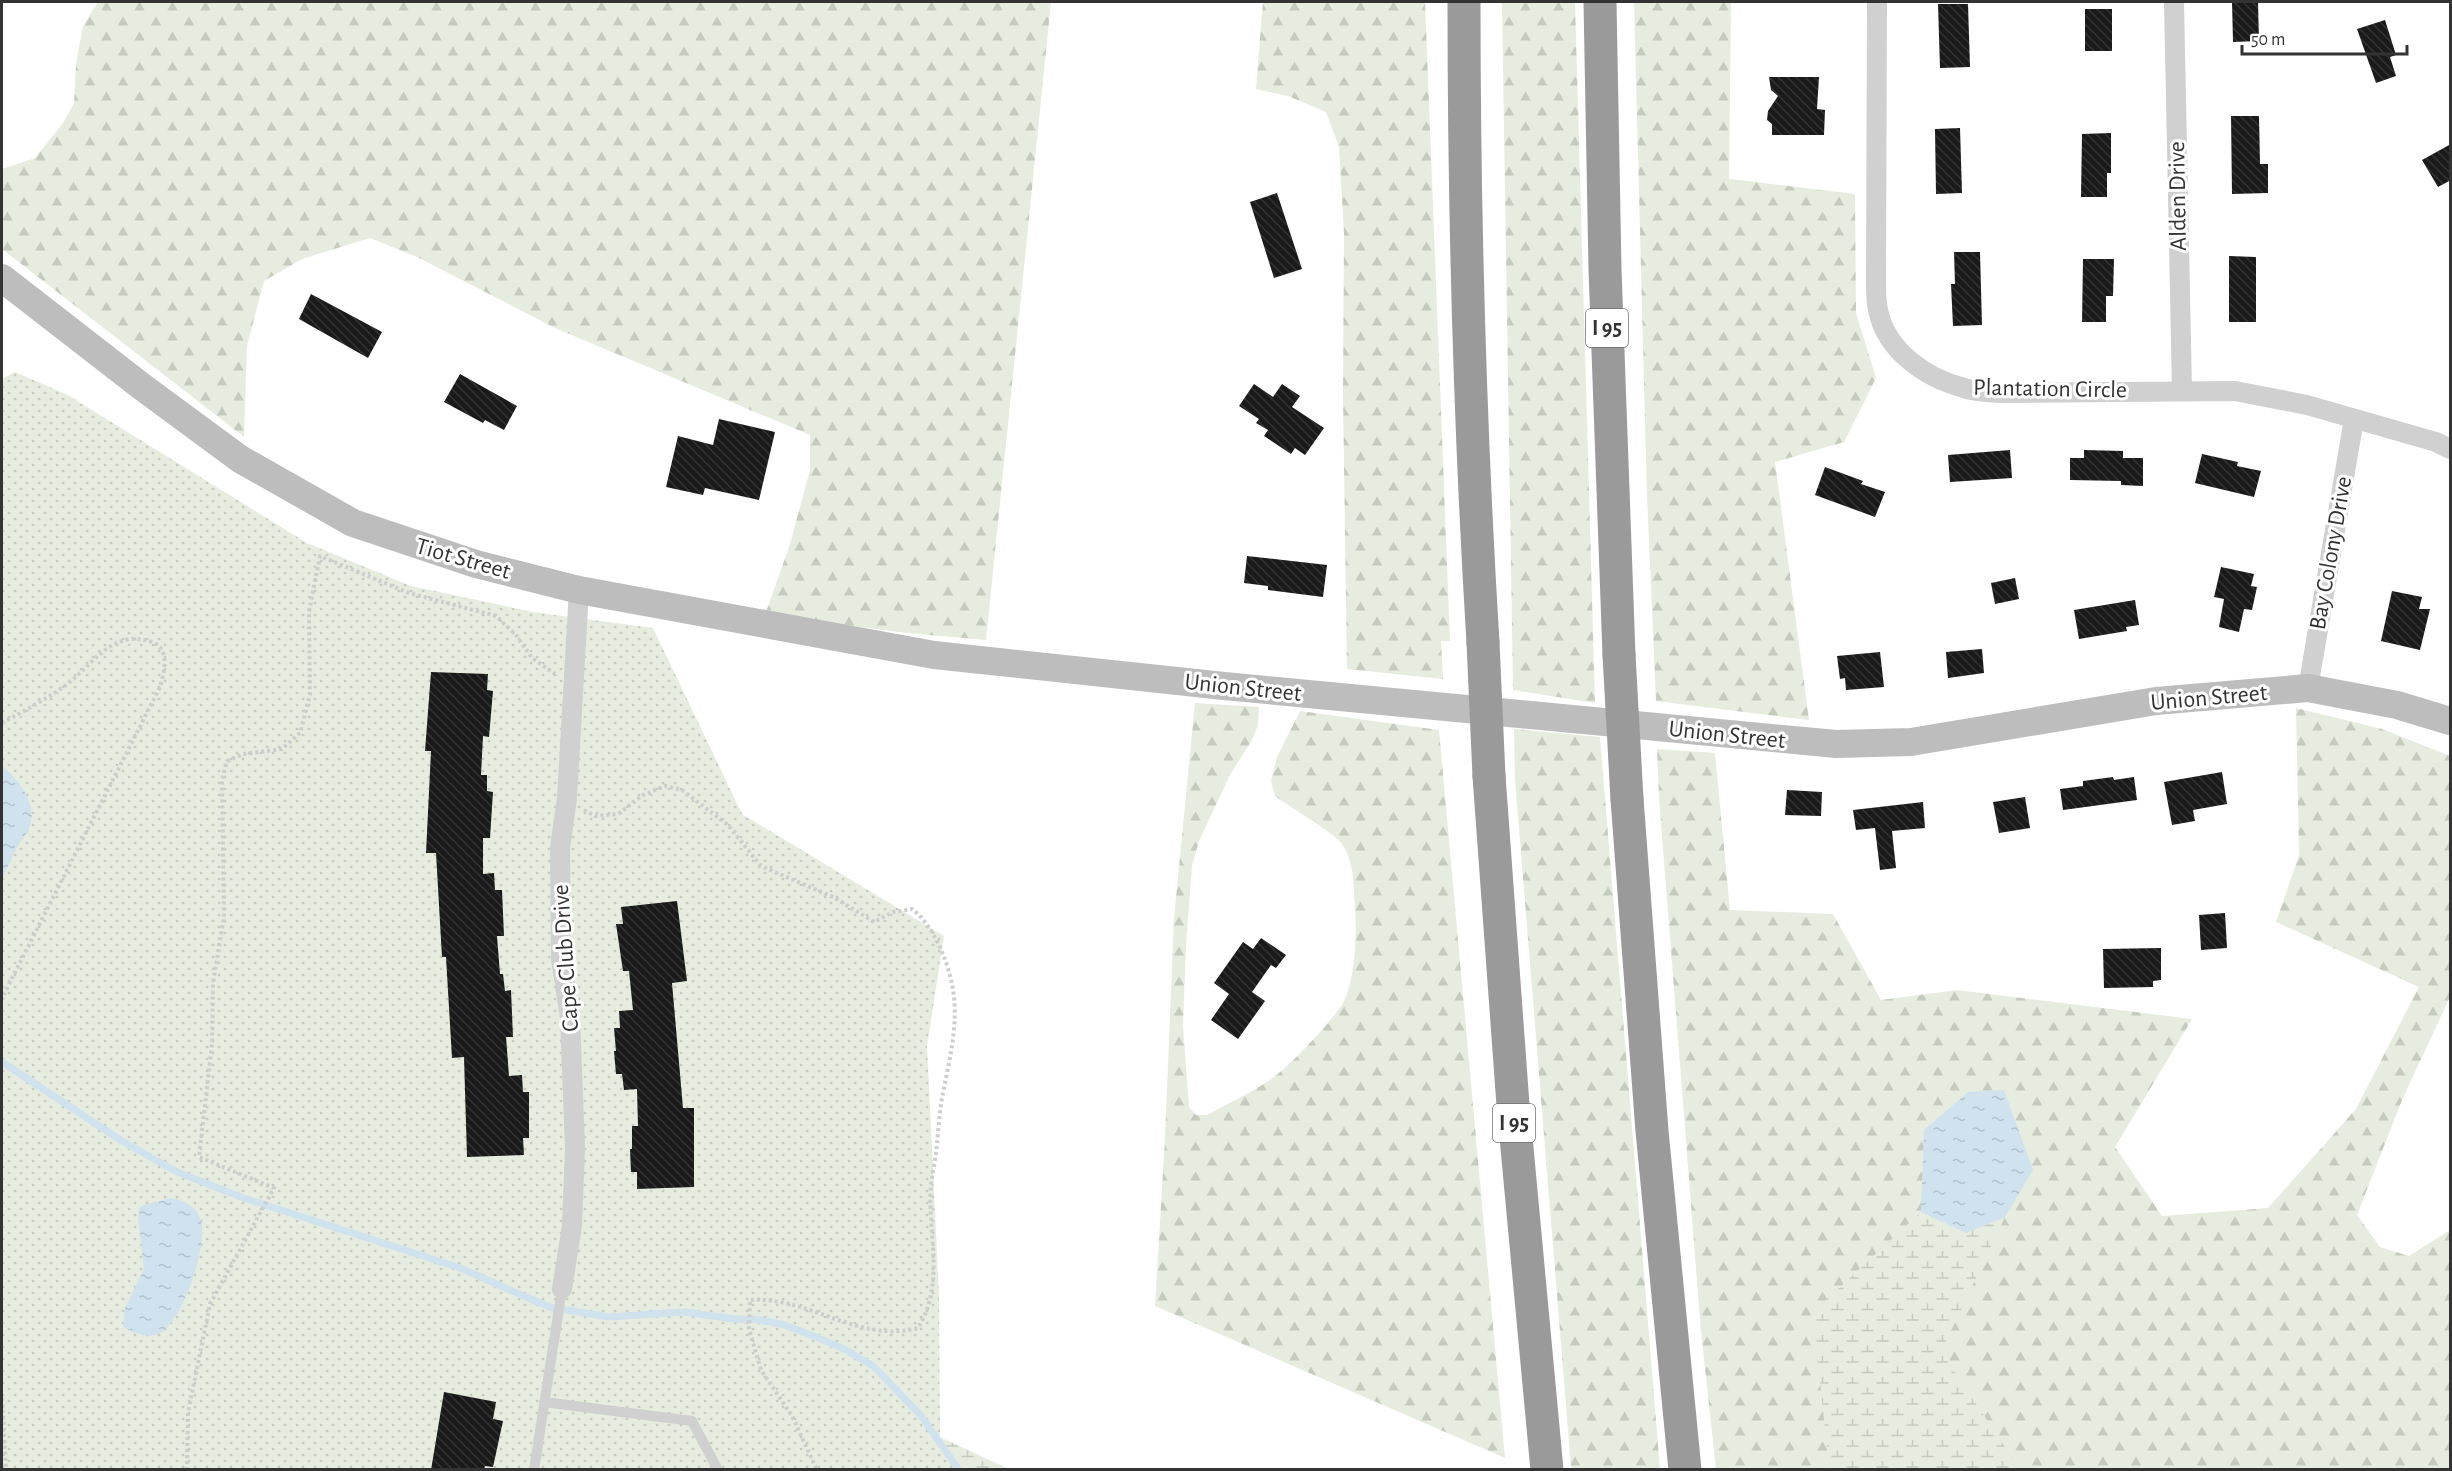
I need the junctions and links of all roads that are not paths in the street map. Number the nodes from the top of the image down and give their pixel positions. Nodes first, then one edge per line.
1 (1464, 2) edge
2 (1600, 2) edge
3 (1877, 2) edge
4 (2174, 2) edge
5 (2, 278) edge
6 (2182, 391) junction
7 (2354, 419) junction
8 (2451, 449) edge
9 (579, 590) junction
10 (998, 663) joint
11 (2308, 688) junction
12 (2451, 721) edge
13 (562, 1289) joint
14 (544, 1402) junction
15 (534, 1470) edge
16 (718, 1470) edge
17 (1547, 1470) edge
18 (1685, 1470) edge

1 - 17 highway, I 95, bridge
2 - 18 highway, I 95, bridge
3 - 6 street, Plantation Circle
4 - 6 street, Alden Drive
5 - 9 main road, Tiot Street
6 - 7 street, Plantation Circle
7 - 8 street, Plantation Circle
7 - 11 street, Bay Colony Drive
9 - 10 main road, Tiot Street
9 - 13 street, Cape Club Drive
10 - 11 main road, Union Street
11 - 12 main road, Union Street
13 - 14 lane
14 - 15 lane
14 - 16 lane

